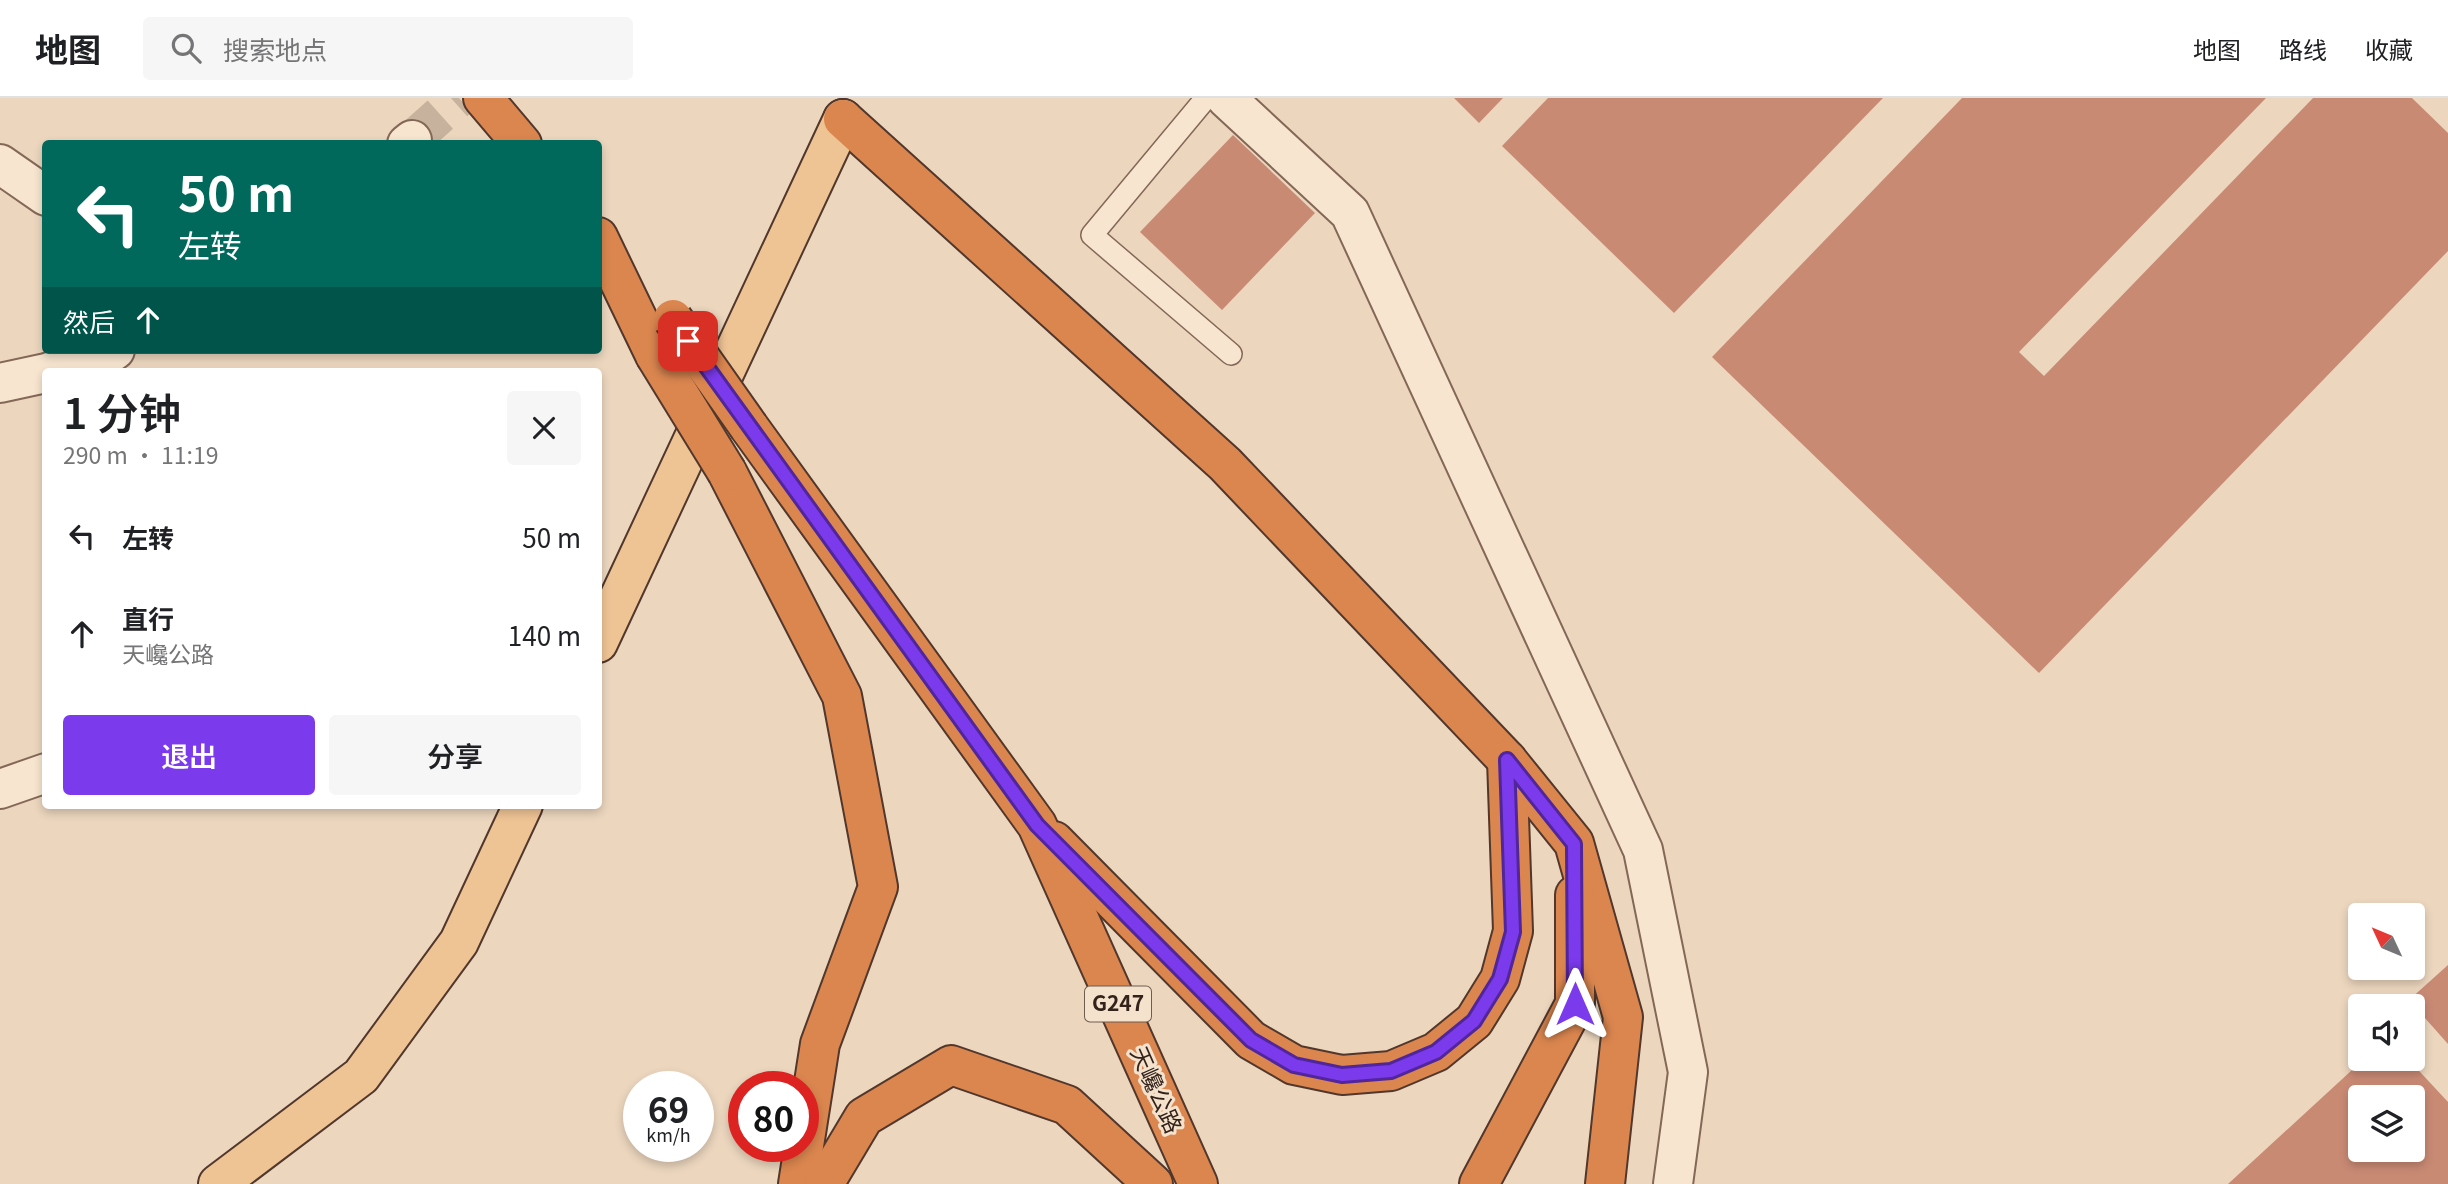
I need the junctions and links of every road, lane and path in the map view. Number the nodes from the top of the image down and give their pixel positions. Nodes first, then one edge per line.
1 (483, 98) edge
2 (1206, 98) edge
3 (1226, 98) edge
4 (843, 119) joint
5 (519, 140) edge
6 (0, 164) edge
7 (42, 193) edge
8 (602, 239) edge
9 (602, 243) edge
10 (109, 354) edge
11 (1231, 354) dead end
12 (64, 368) edge
13 (42, 374) edge
14 (0, 383) edge
15 (602, 634) edge
16 (1507, 760) junction
17 (42, 775) edge
18 (0, 789) edge
19 (521, 809) edge
20 (1037, 825) junction
21 (1574, 844) junction
22 (218, 1184) edge
23 (798, 1184) edge
24 (824, 1184) edge
25 (1153, 1184) edge
26 (1198, 1184) edge
27 (1479, 1184) edge
28 (1605, 1184) edge
29 (1673, 1184) edge

1 - 5 highway
2 - 11 lane
3 - 29 street
4 - 15 main road
4 - 16 highway
6 - 7 street
8 - 20 highway, 天巉公路 / G247, bridge
9 - 23 highway, bridge
10 - 12 street
13 - 14 street
16 - 20 highway
16 - 21 highway
17 - 18 street
19 - 22 main road
20 - 26 highway, 天巉公路 / G247
21 - 27 highway
21 - 28 highway
24 - 25 highway

